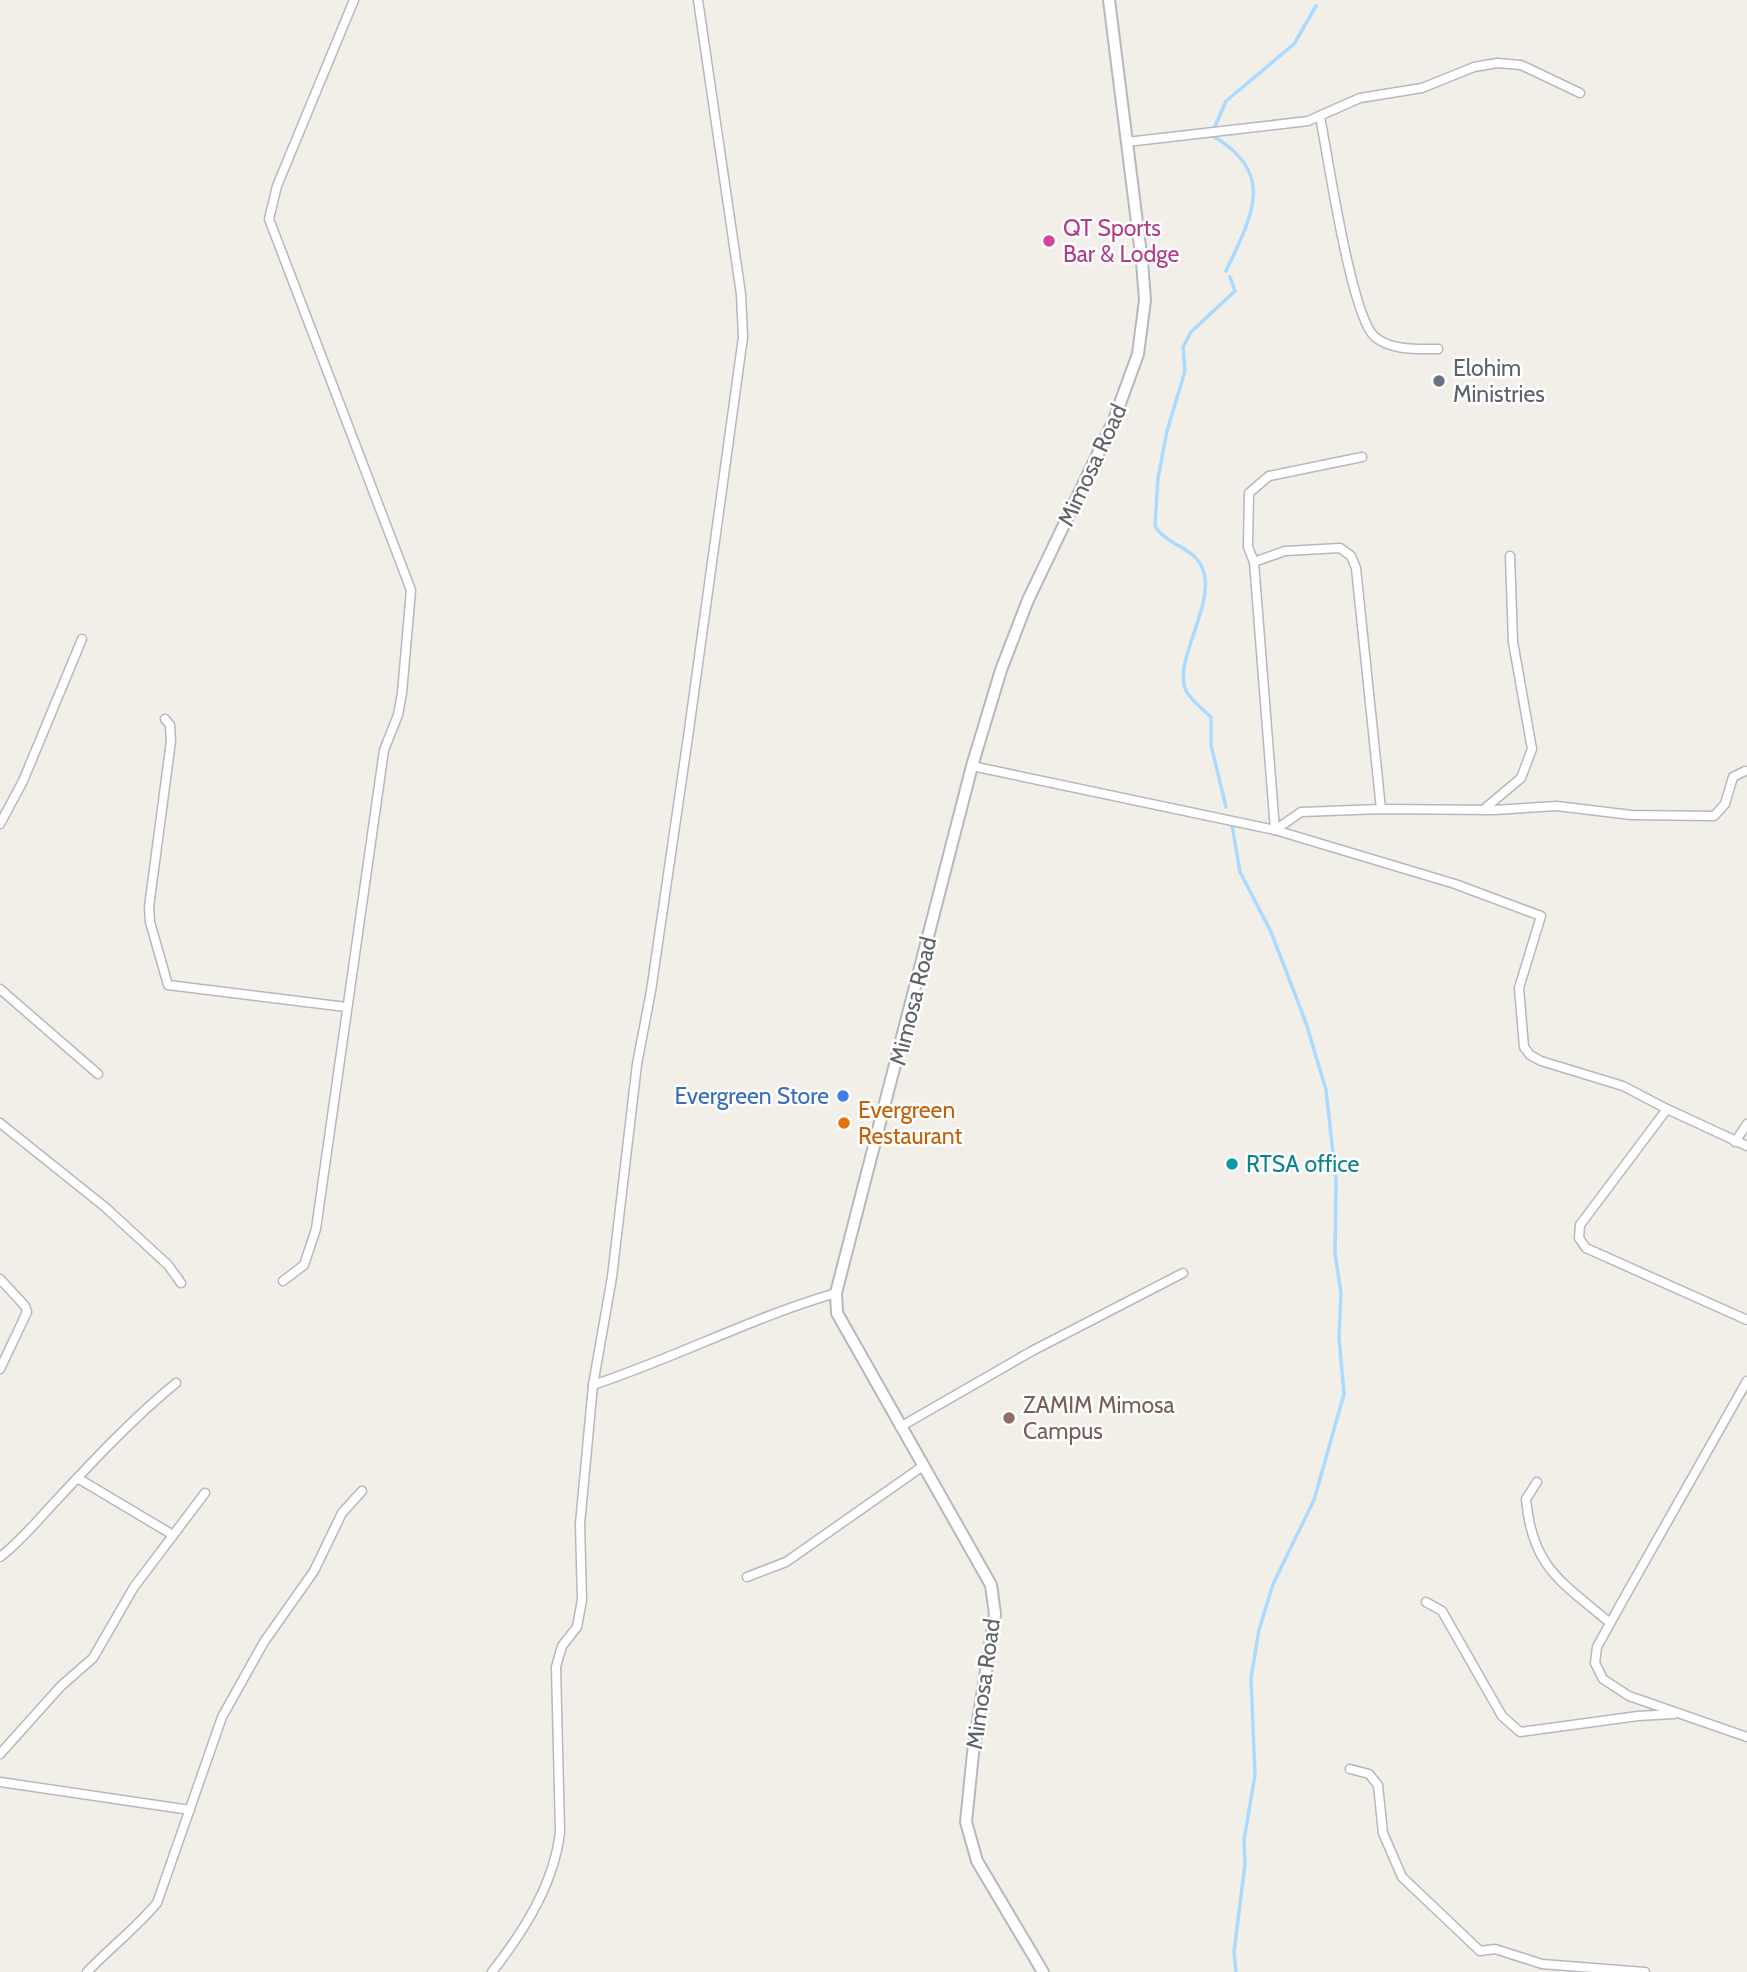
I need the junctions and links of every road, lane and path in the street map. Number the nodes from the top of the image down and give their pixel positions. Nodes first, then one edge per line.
1 (354, 0) edge
2 (698, 0) edge
3 (1109, 0) edge
4 (1580, 93) dead end
5 (1320, 117) junction
6 (1127, 142) junction
7 (1438, 349) dead end
8 (1362, 457) dead end
9 (1510, 556) dead end
10 (1254, 562) junction
11 (82, 639) dead end
12 (165, 719) dead end
13 (972, 766) junction
14 (1745, 771) dead end
15 (1381, 809) junction
16 (1483, 810) junction
17 (0, 824) edge
18 (1275, 830) junction
19 (0, 989) edge
20 (346, 1007) junction
21 (98, 1074) dead end
22 (1667, 1108) junction
23 (0, 1123) edge
24 (1747, 1124) edge
25 (1735, 1142) junction
26 (1747, 1146) edge
27 (1183, 1273) dead end
28 (0, 1279) edge
29 (283, 1281) dead end
30 (181, 1283) dead end
31 (836, 1293) junction
32 (1747, 1320) edge
33 (0, 1370) edge
34 (1747, 1381) edge
35 (176, 1383) dead end
36 (593, 1385) junction
37 (900, 1427) junction
38 (923, 1465) junction
39 (79, 1479) junction
40 (1537, 1482) dead end
41 (362, 1491) dead end
42 (205, 1493) dead end
43 (173, 1535) junction
44 (0, 1558) edge
45 (747, 1577) dead end
46 (1426, 1602) dead end
47 (1610, 1623) junction
48 (1677, 1714) junction
49 (1747, 1737) edge
50 (0, 1754) edge
51 (1350, 1769) dead end
52 (0, 1782) edge
53 (190, 1810) junction
54 (87, 1972) edge
55 (492, 1972) edge
56 (1043, 1972) edge
57 (1645, 1972) edge

1 - 20 street
2 - 36 street
3 - 6 street, Mimosa Road
4 - 5 street
5 - 6 street
5 - 7 street
6 - 13 street, Mimosa Road
8 - 10 street
9 - 16 street
10 - 15 street
10 - 18 street
11 - 17 street
12 - 20 street
13 - 18 street
13 - 31 street, Mimosa Road
14 - 16 street
15 - 16 street
15 - 18 street
18 - 22 street
19 - 21 street
20 - 29 street
22 - 25 street
22 - 32 street
23 - 30 street
24 - 25 street
25 - 26 street
27 - 37 street
28 - 33 street
31 - 36 street
31 - 37 street, Mimosa Road
34 - 47 street
35 - 39 street
36 - 55 street
37 - 38 street, Mimosa Road
38 - 45 street
38 - 56 street, Mimosa Road
39 - 43 street
39 - 44 street
40 - 47 street
41 - 53 street
42 - 43 street
43 - 50 street
46 - 48 street
47 - 48 street
48 - 49 street
51 - 57 street
52 - 53 street
53 - 54 street

